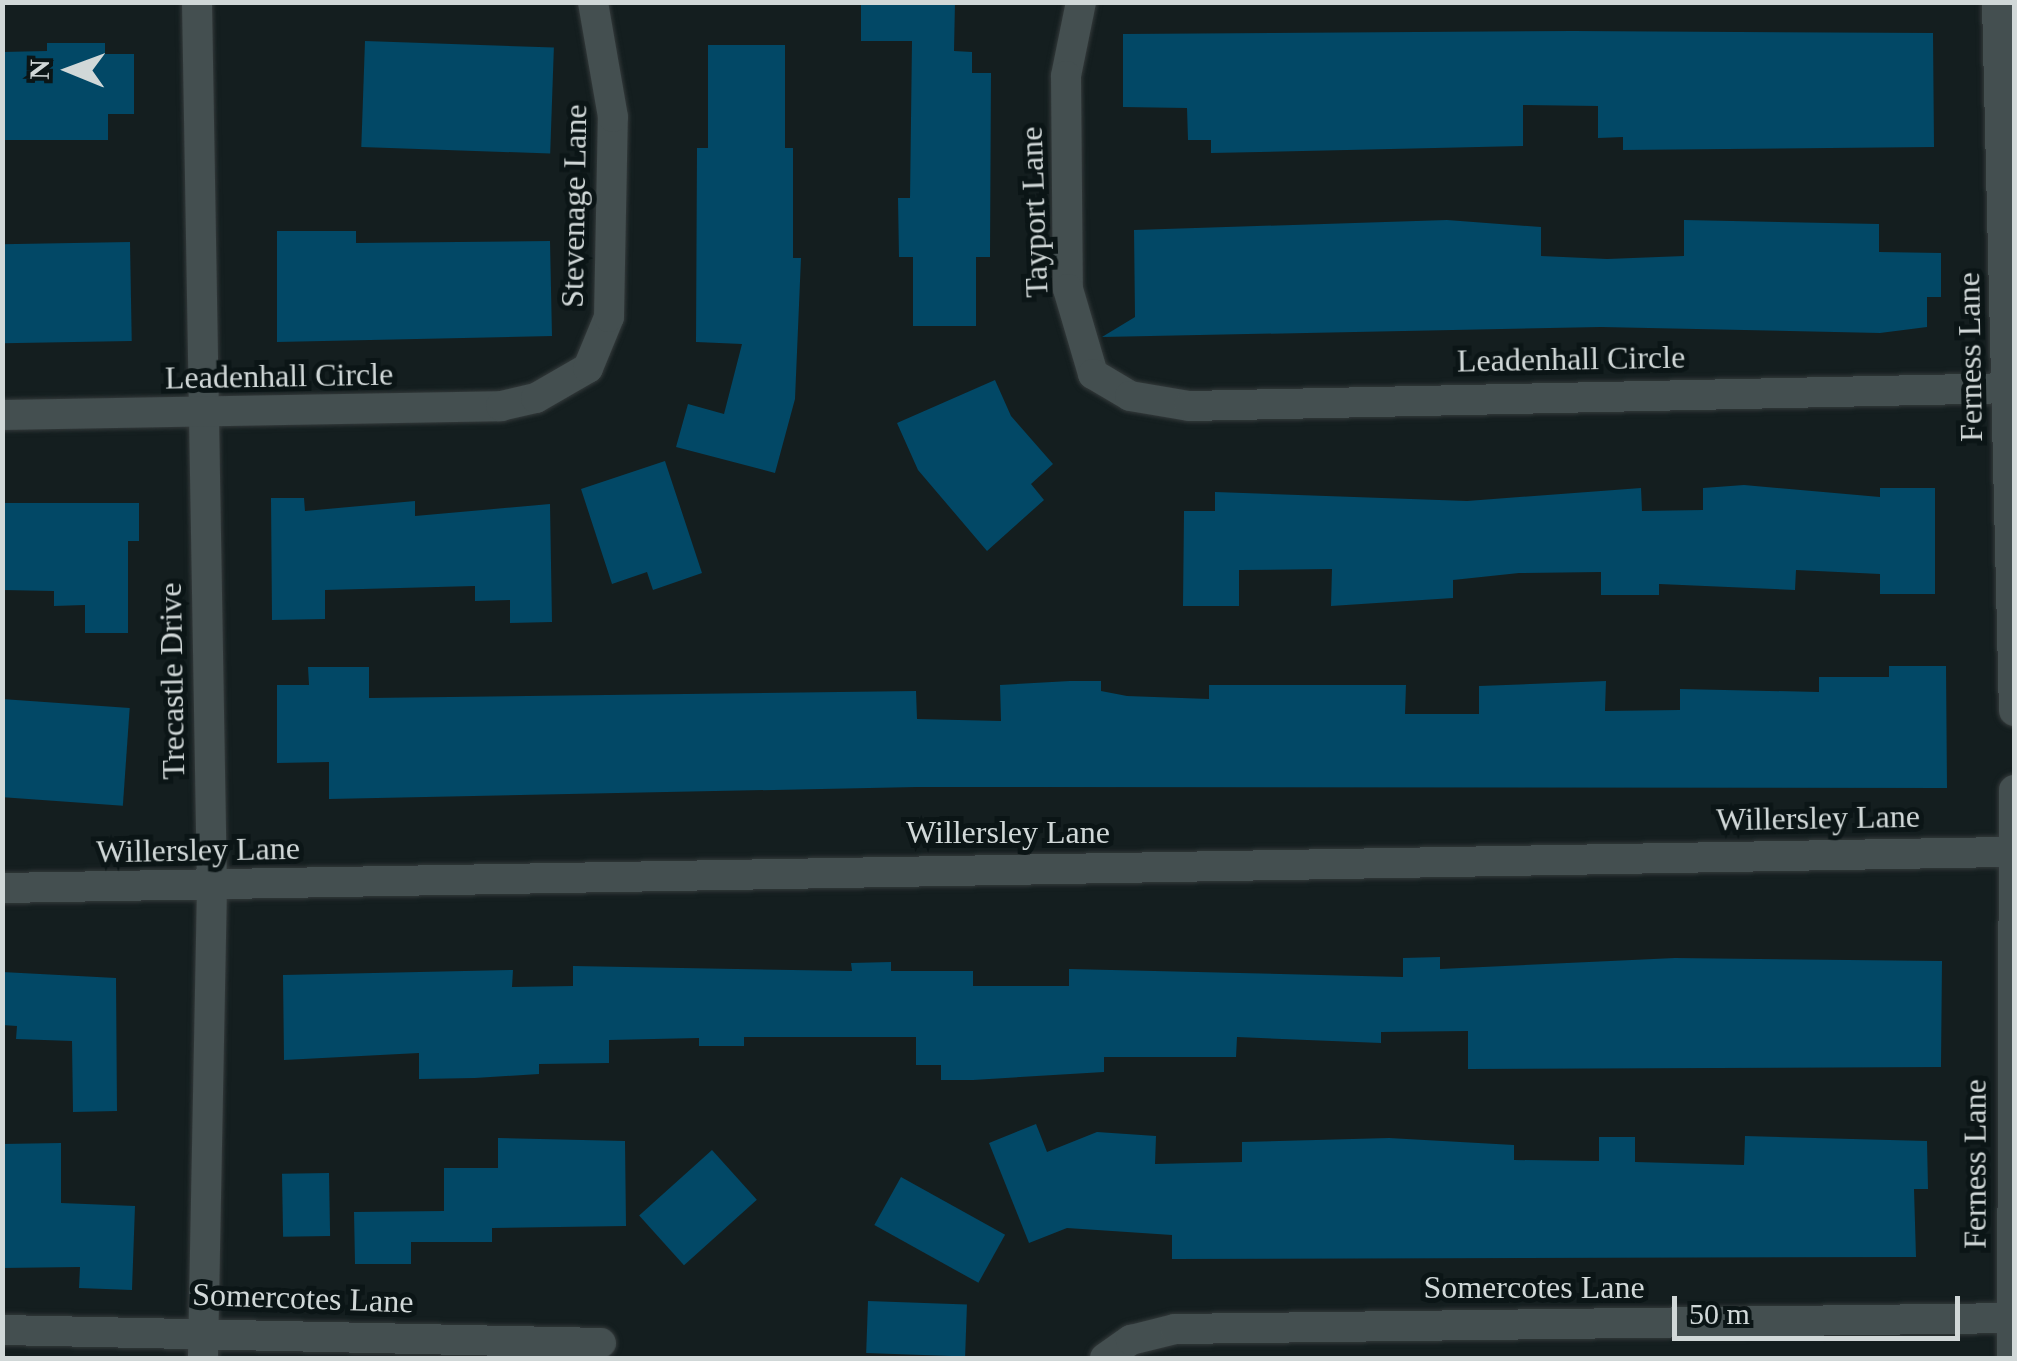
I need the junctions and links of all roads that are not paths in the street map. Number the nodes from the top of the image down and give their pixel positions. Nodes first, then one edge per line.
1 (197, 2) edge
2 (593, 2) edge
3 (1081, 2) edge
4 (1997, 2) edge
5 (2010, 388) edge
6 (552, 389) joint
7 (1130, 396) joint
8 (201, 411) junction
9 (2, 414) edge
10 (2014, 711) edge
11 (2014, 790) edge
12 (2012, 852) edge
13 (212, 886) junction
14 (2, 888) edge
15 (2013, 1318) edge
16 (2, 1330) edge
17 (203, 1343) edge
18 (601, 1343) dead end
19 (1105, 1358) edge
20 (2012, 1358) edge

1 - 8 street, Trecastle Drive
2 - 6 street, Stevenage Lane
3 - 7 street, Tayport Lane
4 - 5 street, Ferness Lane
5 - 7 street, Leadenhall Circle
5 - 10 street, Ferness Lane
6 - 8 street, Leadenhall Circle
8 - 9 street, Leadenhall Circle
8 - 13 street, Trecastle Drive
11 - 12 street, Ferness Lane
12 - 13 street, Willersley Lane
12 - 15 street, Ferness Lane
13 - 14 street, Willersley Lane
13 - 17 street, Trecastle Drive
15 - 19 street, Somercotes Lane
15 - 20 street, Ferness Lane
16 - 17 street, Somercotes Lane
17 - 18 street, Somercotes Lane

